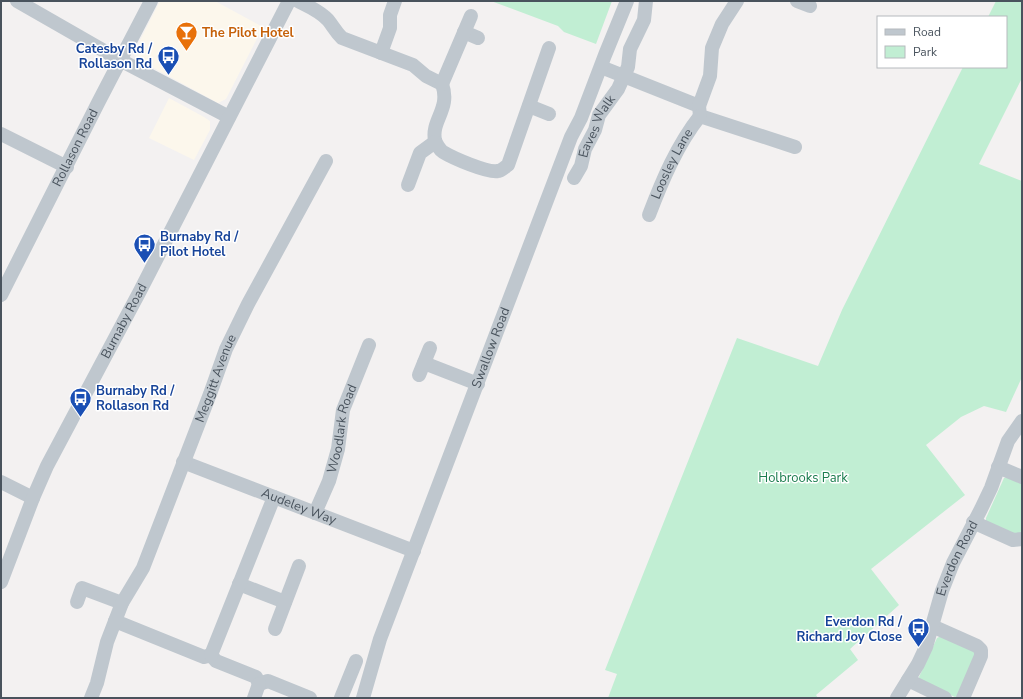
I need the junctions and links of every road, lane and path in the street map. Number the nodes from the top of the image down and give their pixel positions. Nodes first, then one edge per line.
1 (17, 1) edge
2 (151, 1) edge
3 (289, 1) edge
4 (298, 1) edge
5 (395, 1) edge
6 (627, 1) edge
7 (646, 1) edge
8 (737, 1) edge
9 (471, 16) dead end
10 (464, 32) junction
11 (478, 38) dead end
12 (549, 48) dead end
13 (381, 53) junction
14 (120, 60) junction
15 (601, 67) junction
16 (624, 76) junction
17 (442, 84) junction
18 (529, 106) junction
19 (699, 111) junction
20 (549, 114) dead end
21 (229, 117) junction
22 (1, 134) edge
23 (435, 142) junction
24 (795, 147) dead end
25 (326, 161) dead end
26 (67, 167) junction
27 (574, 178) dead end
28 (408, 185) dead end
29 (648, 215) dead end
30 (1, 295) edge
31 (369, 345) dead end
32 (430, 348) dead end
33 (478, 384) junction
34 (1022, 421) edge
35 (183, 462) junction
36 (998, 467) junction
37 (1022, 478) edge
38 (1, 482) edge
39 (274, 497) junction
40 (33, 498) junction
41 (315, 513) junction
42 (973, 522) junction
43 (1022, 539) edge
44 (414, 551) junction
45 (300, 566) dead end
46 (1, 582) edge
47 (239, 584) junction
48 (77, 602) dead end
49 (285, 602) junction
50 (122, 604) junction
51 (115, 621) junction
52 (932, 626) junction
53 (275, 629) dead end
54 (211, 655) junction
55 (356, 661) dead end
56 (908, 680) junction
57 (259, 684) junction
58 (91, 698) edge
59 (254, 698) edge
60 (310, 698) edge
61 (341, 698) edge
62 (363, 698) edge
63 (897, 698) edge
64 (945, 698) edge
65 (963, 698) edge

1 - 14 street
2 - 14 street, Rollason Road
3 - 21 street, Burnaby Road
4 - 13 street
5 - 13 street
6 - 15 street, Swallow Road
7 - 16 street, Eaves Walk
8 - 19 street, Loosley Lane
9 - 10 street
10 - 11 street
10 - 17 street
12 - 18 street
13 - 17 street
14 - 21 street
14 - 26 street, Rollason Road
15 - 16 street
15 - 33 street, Swallow Road
16 - 19 street
16 - 27 street, Eaves Walk
17 - 23 street
18 - 20 street
18 - 23 street
19 - 24 street
19 - 29 street, Loosley Lane
21 - 40 street, Burnaby Road
22 - 26 street
23 - 28 street
25 - 35 street, Meggitt Avenue
26 - 30 street, Rollason Road
31 - 41 street, Woodlark Road
32 - 33 street
33 - 44 street, Swallow Road
34 - 36 street, Everdon Road
35 - 39 street, Audeley Way
35 - 50 street, Meggitt Avenue
36 - 37 street
36 - 42 street, Everdon Road
38 - 40 street
39 - 41 street, Audeley Way
39 - 47 street
40 - 46 street, Burnaby Road
41 - 44 street, Audeley Way
42 - 43 street
42 - 52 street, Everdon Road
44 - 62 street, Swallow Road
45 - 49 street
47 - 49 street
47 - 54 street
48 - 50 street
49 - 53 street
50 - 51 street, Meggitt Avenue
51 - 54 street
51 - 58 street, Meggitt Avenue
52 - 56 street, Everdon Road
52 - 65 street
54 - 57 street
55 - 61 street
56 - 63 street, Everdon Road
56 - 64 street
57 - 59 street
57 - 60 street

